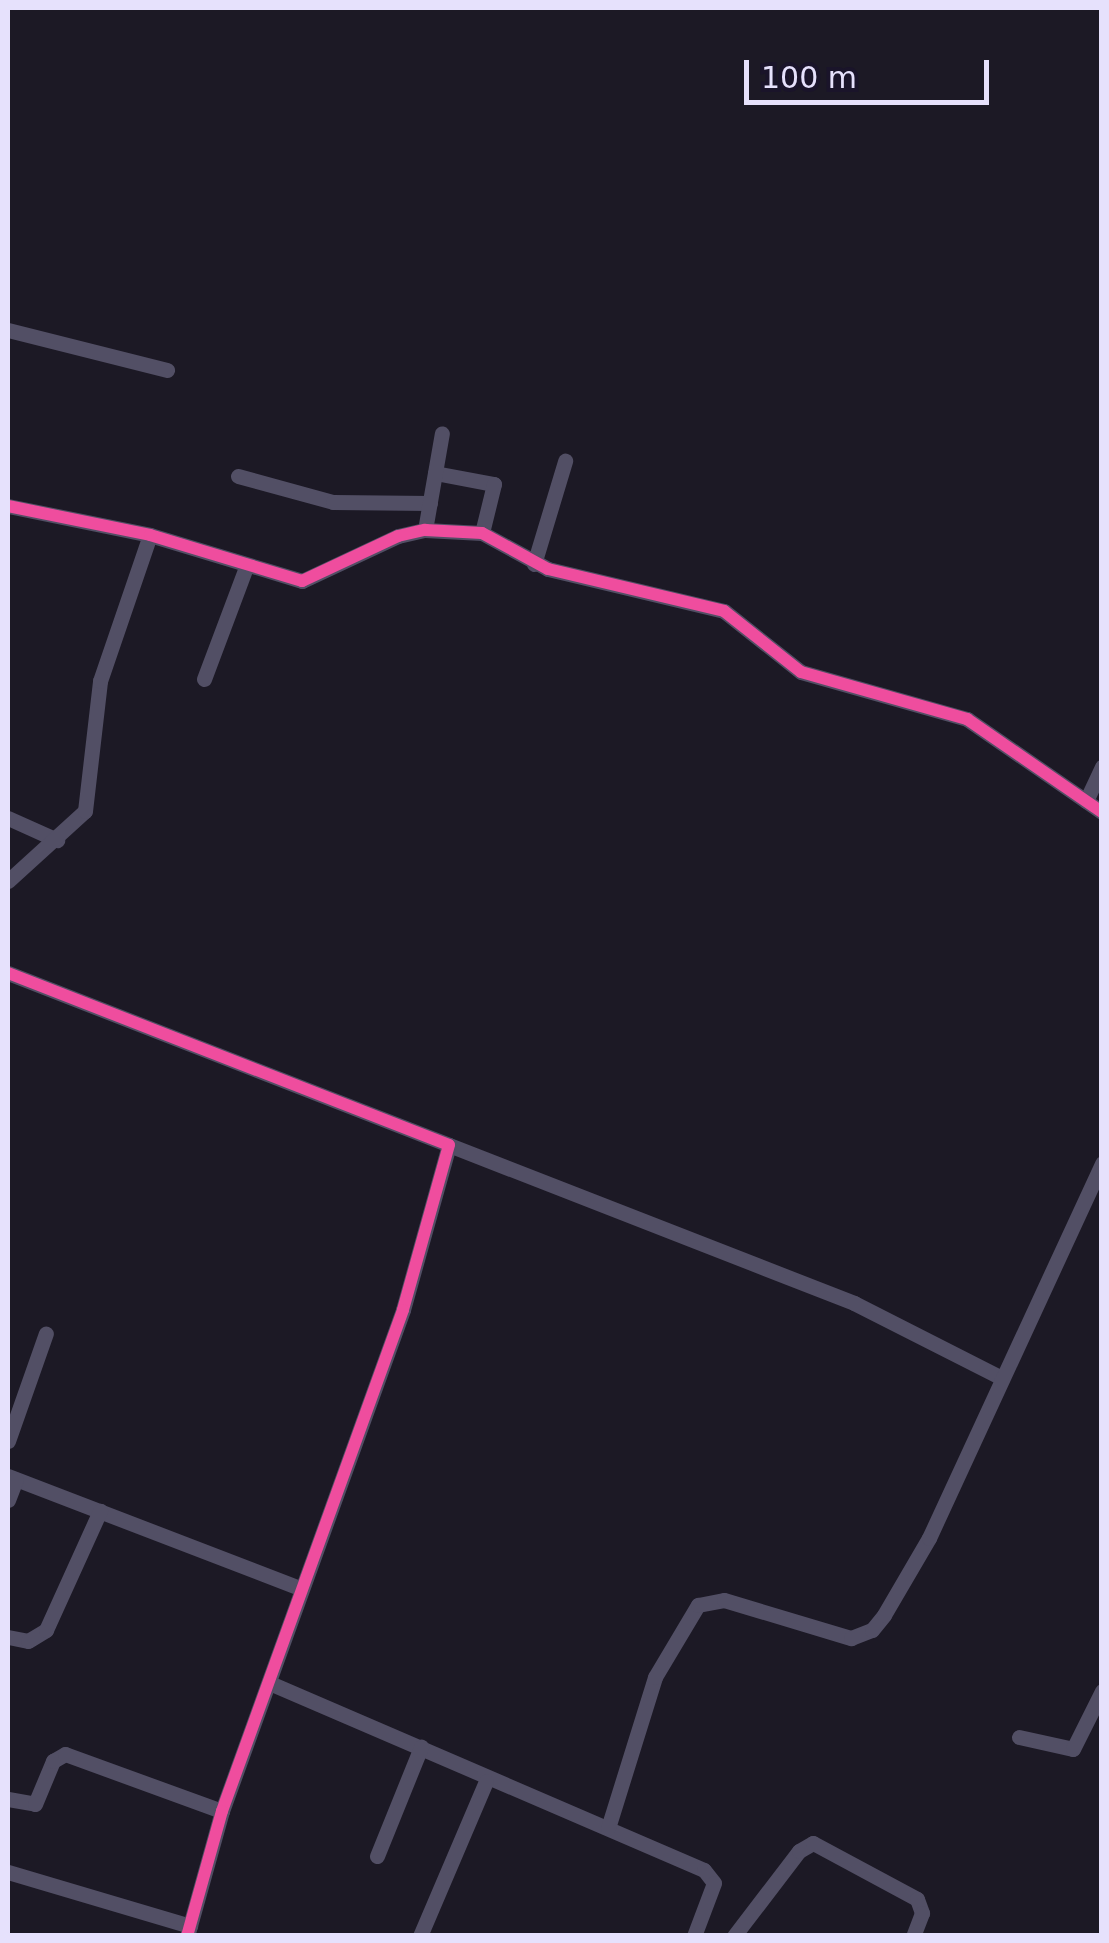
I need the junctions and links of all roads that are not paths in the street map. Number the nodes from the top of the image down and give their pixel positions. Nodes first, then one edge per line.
1 (8, 330) edge
2 (167, 370) dead end
3 (442, 433) dead end
4 (565, 460) dead end
5 (435, 473) junction
6 (238, 476) dead end
7 (430, 503) junction
8 (8, 506) edge
9 (425, 530) junction
10 (482, 533) junction
11 (150, 535) junction
12 (534, 564) junction
13 (246, 568) junction
14 (204, 679) dead end
15 (1102, 767) edge
16 (1086, 801) junction
17 (1102, 812) edge
18 (8, 818) edge
19 (56, 840) junction
20 (8, 881) edge
21 (8, 973) edge
22 (449, 1145) junction
23 (1102, 1163) edge
24 (46, 1333) dead end
25 (998, 1376) junction
26 (8, 1441) edge
27 (12, 1478) edge
28 (8, 1500) edge
29 (100, 1511) junction
30 (300, 1588) junction
31 (8, 1637) edge
32 (272, 1684) junction
33 (1102, 1691) edge
34 (1019, 1737) dead end
35 (421, 1747) junction
36 (486, 1781) junction
37 (8, 1799) edge
38 (222, 1811) junction
39 (608, 1828) junction
40 (378, 1856) dead end
41 (8, 1872) edge
42 (189, 1930) edge
43 (420, 1936) edge
44 (694, 1936) edge
45 (734, 1936) edge
46 (913, 1936) edge

1 - 2 street
3 - 5 street
4 - 12 street
5 - 7 street
5 - 10 street
6 - 7 street
7 - 9 street
8 - 11 street
9 - 10 street
9 - 13 street
10 - 12 street
11 - 13 street
11 - 19 street
12 - 16 street
13 - 14 street
15 - 16 street
16 - 17 street
18 - 19 street
19 - 20 street
21 - 22 street
22 - 25 street
22 - 30 street
23 - 25 street
24 - 26 street
25 - 39 street
27 - 28 street
27 - 29 street
29 - 30 street
29 - 31 street
30 - 32 street
32 - 35 street
32 - 38 street
33 - 34 street
35 - 36 street
35 - 40 street
36 - 39 street
36 - 43 street
37 - 38 street
38 - 42 street
39 - 44 street
41 - 42 street
45 - 46 street

